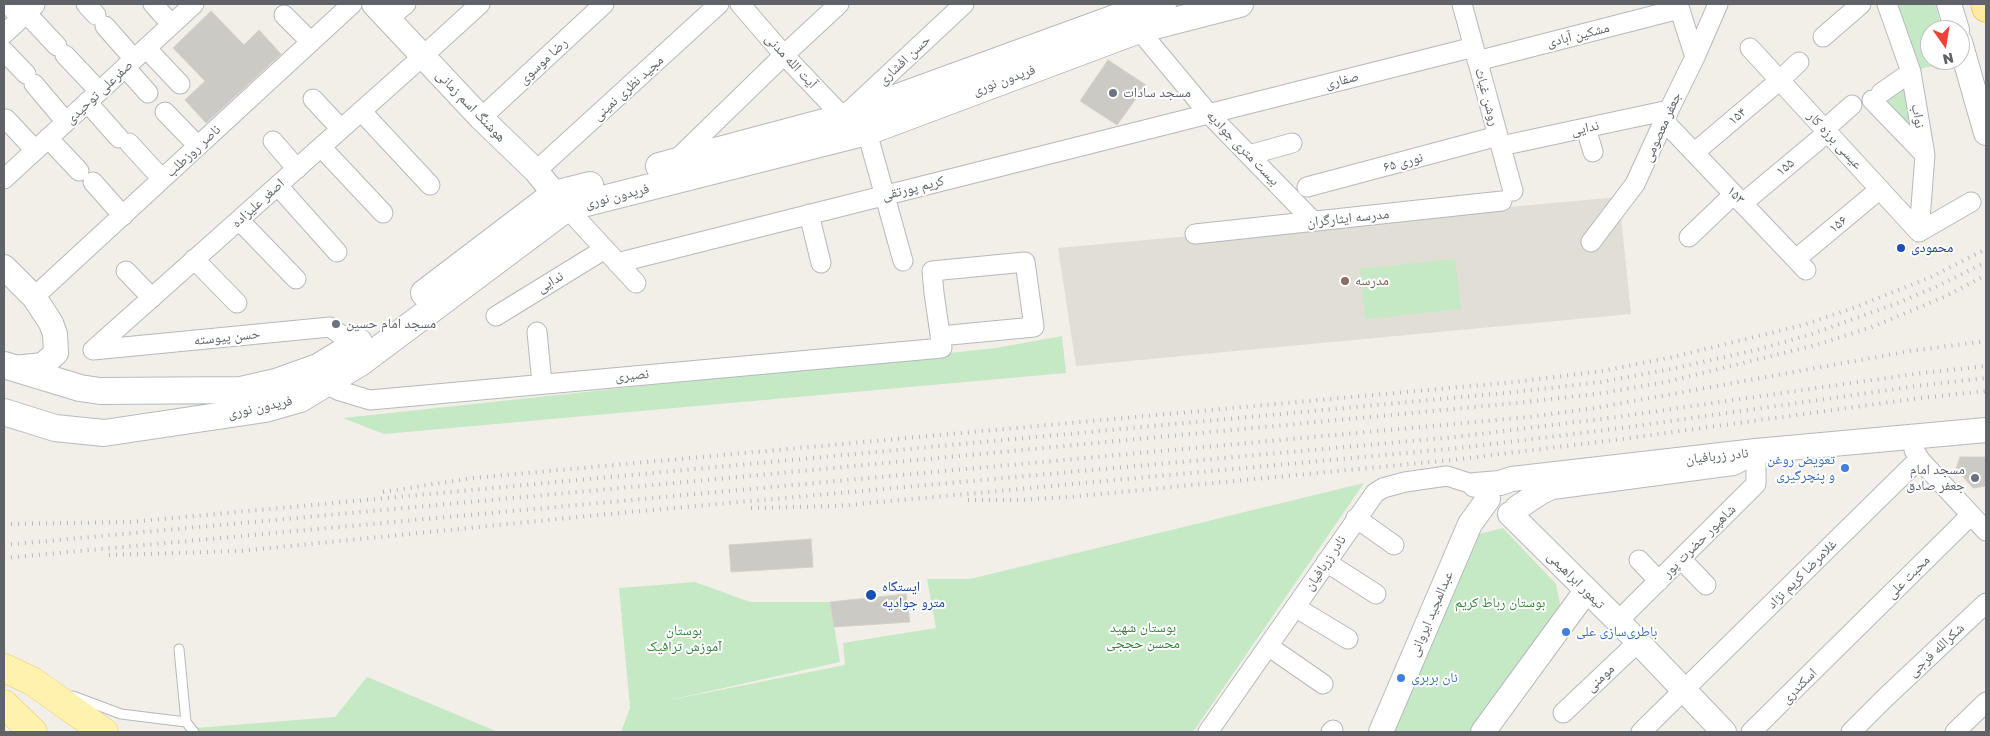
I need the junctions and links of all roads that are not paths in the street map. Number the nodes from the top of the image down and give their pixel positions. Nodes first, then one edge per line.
1 (8, 4) edge
2 (153, 4) edge
3 (194, 4) edge
4 (352, 4) edge
5 (406, 4) edge
6 (480, 4) edge
7 (604, 4) edge
8 (720, 4) edge
9 (740, 4) edge
10 (839, 4) edge
11 (964, 4) edge
12 (1163, 4) edge
13 (1240, 4) edge
14 (1462, 4) edge
15 (1718, 4) edge
16 (1861, 4) edge
17 (1887, 4) edge
18 (1949, 4) edge
19 (1985, 4) edge
20 (1678, 6) edge
21 (1986, 8) edge
22 (28, 11) edge
23 (381, 11) edge
24 (1127, 13) edge
25 (96, 15) edge
26 (284, 15) dead end
27 (1954, 20) edge
28 (171, 24) junction
29 (4, 34) edge
30 (1823, 37) dead end
31 (311, 42) junction
32 (1750, 48) dead end
33 (4, 51) edge
34 (1476, 54) junction
35 (784, 55) junction
36 (423, 56) junction
37 (1696, 57) junction
38 (135, 58) junction
39 (1799, 62) dead end
40 (1968, 70) edge
41 (1911, 72) junction
42 (1780, 80) junction
43 (180, 84) dead end
44 (148, 93) dead end
45 (93, 96) junction
46 (313, 99) dead end
47 (1852, 105) dead end
48 (362, 111) junction
49 (165, 112) dead end
50 (1210, 114) junction
51 (1666, 116) junction
52 (843, 117) junction
53 (481, 118) junction
54 (6, 119) dead end
55 (66, 122) junction
56 (1586, 128) junction
57 (341, 129) junction
58 (1826, 130) junction
59 (866, 132) junction
60 (1986, 133) edge
61 (273, 141) dead end
62 (1500, 141) junction
63 (1292, 143) dead end
64 (42, 144) junction
65 (198, 146) junction
66 (321, 147) junction
67 (1593, 152) dead end
68 (1695, 152) junction
69 (1249, 155) junction
70 (1925, 155) junction
71 (674, 162) junction
72 (297, 169) junction
73 (536, 171) junction
74 (5, 175) edge
75 (162, 179) junction
76 (430, 185) dead end
77 (278, 186) junction
78 (1307, 187) dead end
79 (1880, 189) junction
80 (885, 195) junction
81 (1508, 196) joint
82 (1739, 198) junction
83 (560, 201) junction
84 (1971, 202) dead end
85 (383, 213) dead end
86 (809, 214) junction
87 (123, 216) junction
88 (239, 220) junction
89 (1314, 221) junction
90 (1919, 232) junction
91 (1195, 234) dead end
92 (1689, 237) dead end
93 (1591, 242) dead end
94 (337, 252) dead end
95 (611, 256) junction
96 (194, 260) junction
97 (903, 261) dead end
98 (821, 263) dead end
99 (1801, 264) joint
100 (4, 267) edge
101 (126, 271) dead end
102 (296, 279) dead end
103 (636, 283) dead end
104 (34, 297) junction
105 (152, 298) junction
106 (237, 303) dead end
107 (496, 316) dead end
108 (537, 332) dead end
109 (941, 342) junction
110 (355, 345) junction
111 (93, 350) joint
112 (9, 367) edge
113 (322, 376) junction
114 (542, 383) junction
115 (241, 390) junction
116 (4, 412) edge
117 (31, 419) junction
118 (1986, 430) edge
119 (1904, 437) junction
120 (1756, 451) junction
121 (1921, 461) junction
122 (1488, 490) junction
123 (1514, 511) junction
124 (1971, 515) junction
125 (1356, 518) junction
126 (1986, 531) edge
127 (1394, 545) dead end
128 (1681, 559) junction
129 (1639, 560) dead end
130 (1326, 562) junction
131 (1659, 580) junction
132 (1706, 585) dead end
133 (1586, 591) junction
134 (1376, 594) dead end
135 (1986, 603) edge
136 (1295, 607) junction
137 (1618, 621) junction
138 (1348, 639) dead end
139 (1846, 639) joint
140 (1638, 643) junction
141 (1268, 646) junction
142 (179, 649) dead end
143 (4, 668) edge
144 (32, 680) junction
145 (1323, 684) dead end
146 (1684, 690) junction
147 (1986, 702) edge
148 (4, 704) edge
149 (1562, 713) dead end
150 (186, 722) junction
151 (33, 732) edge
152 (104, 732) edge
153 (194, 732) edge
154 (1208, 732) edge
155 (1381, 732) edge
156 (1483, 732) edge
157 (1641, 732) edge
158 (1724, 732) edge
159 (1752, 732) edge
160 (1851, 732) edge
161 (1955, 732) edge

1 - 22 street
2 - 28 street
3 - 28 street, صفرعلی توحیدی
4 - 31 street, ناصر روزطلب
5 - 23 street
6 - 36 street, اصغر علیزاده
7 - 53 street, رضا موسوی
8 - 73 street, مجید نظری نمینی
9 - 35 street, آیت‌ الله مدنی
10 - 35 street
11 - 52 street, حسن افشاری
12 - 24 main road, فریدون نوری
13 - 24 main road, فریدون نوری
14 - 34 street, روشن غیاث
15 - 37 street, جعفر معصومی
16 - 30 street
17 - 41 street, نواب
18 - 27 street
19 - 21 highway
20 - 34 street, مشکین آبادی
20 - 37 street
22 - 29 street
22 - 45 street
23 - 36 street, هوشنگ اسم زمانی
24 - 50 street, بیست متری جوادیه
24 - 52 main road, فریدون نوری
24 - 59 main road, فریدون نوری
25 - 38 street
26 - 31 street
28 - 38 street, صفرعلی توحیدی
31 - 65 street, ناصر روزطلب
32 - 42 street, عیسی برزه کار
33 - 55 street
34 - 50 street, صفاری
34 - 62 street, روشن غیاث
35 - 52 street, آیت‌ الله مدنی
35 - 71 street
36 - 48 street, اصغر علیزاده
36 - 53 street, هوشنگ اسم زمانی
37 - 51 street, جعفر معصومی
38 - 43 street
38 - 44 street
38 - 45 street, صفرعلی توحیدی
39 - 42 street, ۱۵۴
40 - 60 street
41 - 70 street, نواب
41 - 70 street
42 - 58 street, عیسی برزه کار
42 - 68 street, ۱۵۴
45 - 55 street, صفرعلی توحیدی
45 - 75 street
46 - 57 street
47 - 58 street, ۱۵۵
48 - 57 street, اصغر علیزاده
48 - 76 street
49 - 65 street
50 - 69 street, بیست متری جوادیه
50 - 80 street, کریم پورتقی
51 - 56 street, ندایی
51 - 68 street, ۱۵۳
51 - 93 street, جعفر معصومی
52 - 71 main road, فریدون نوری
53 - 73 street, هوشنگ اسم زمانی
54 - 64 street
55 - 64 street, صفرعلی توحیدی
56 - 62 street, ندایی
56 - 67 street
57 - 66 street, اصغر علیزاده
58 - 79 street, عیسی برزه کار
58 - 82 street, ۱۵۵
59 - 80 street
59 - 83 main road, فریدون نوری
61 - 72 street
62 - 78 street, نوری ۶۵
62 - 81 street, روشن غیاث
63 - 69 street
64 - 74 street, صفرعلی توحیدی
64 - 87 street
65 - 75 street, ناصر روزطلب
66 - 72 street, اصغر علیزاده
66 - 85 street
68 - 82 street, ۱۵۳
69 - 89 street, بیست متری جوادیه
70 - 90 street, نواب
71 - 83 main road, فریدون نوری
72 - 77 street, اصغر علیزاده
73 - 83 street, هوشنگ اسم زمانی
75 - 87 street, ناصر روزطلب
77 - 88 street, اصغر علیزاده
77 - 94 street
79 - 90 street, عیسی برزه کار
79 - 99 street, ۱۵۶
80 - 86 street, کریم پورتقی
80 - 97 street
81 - 89 street, مدرسه ایثارگران
82 - 92 street, ۱۵۵
82 - 99 street, ۱۵۳
83 - 95 street
83 - 110 main road, فریدون نوری
83 - 113 main road, فریدون نوری
84 - 90 street
86 - 95 street, کریم پورتقی
86 - 98 street
87 - 104 street, ناصر روزطلب
88 - 96 street, اصغر علیزاده
88 - 102 street
89 - 91 street, مدرسه ایثارگران
95 - 103 street
95 - 107 street, ندایی
96 - 105 street, اصغر علیزاده
96 - 106 street
100 - 104 street
101 - 105 street
104 - 112 street
105 - 111 street, اصغر علیزاده
108 - 114 street
109 - 109 street, نصیری
109 - 114 street, نصیری
110 - 111 street, حسن پیوسته
110 - 113 main road, فریدون نوری
112 - 115 main road, فریدون نوری
113 - 114 street, نصیری
113 - 115 main road, فریدون نوری
113 - 117 main road, فریدون نوری
115 - 117 main road
116 - 117 main road
118 - 119 street, نادر زربافیان
119 - 120 street, نادر زربافیان
119 - 121 street
120 - 122 street, نادر زربافیان
120 - 123 street, نادر زربافیان
120 - 128 street, شاهپور حضرت پور
121 - 124 street
121 - 146 street, غلامرضا کریم نژاد
122 - 123 street
122 - 125 street, نادر زربافیان
122 - 155 street, عبدالمجید ایروانی
123 - 133 street, تیمور ابراهیمی
124 - 126 street
124 - 139 street, محبت علی
125 - 127 street
125 - 130 street, نادر زربافیان
128 - 131 street, شاهپور حضرت پور
128 - 132 street
129 - 131 street
130 - 134 street
130 - 136 street, نادر زربافیان
131 - 137 street, شاهپور حضرت پور
133 - 137 street, تیمور ابراهیمی
133 - 156 street
135 - 160 street, شکرالله فرجی
136 - 138 street
136 - 141 street, نادر زربافیان
137 - 140 street, تیمور ابراهیمی
139 - 159 street, اسکندری
140 - 146 street, تیمور ابراهیمی
140 - 149 street, مومنی
141 - 145 street
141 - 154 street, نادر زربافیان
142 - 150 lane
143 - 144 main road
144 - 150 lane
144 - 152 main road
146 - 157 street, غلامرضا کریم نژاد
146 - 158 street, تیمور ابراهیمی
147 - 161 street
148 - 151 main road
150 - 153 lane

